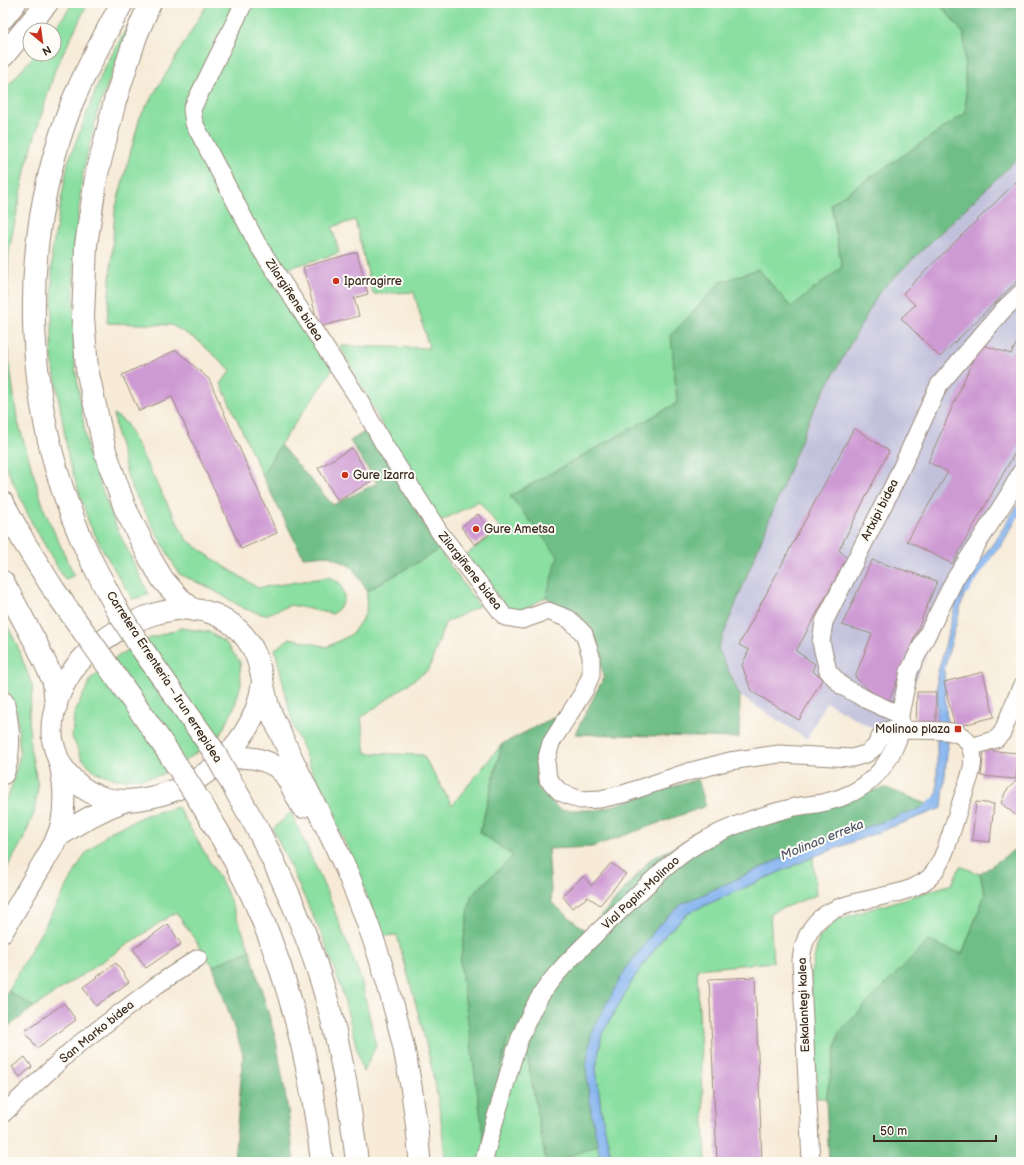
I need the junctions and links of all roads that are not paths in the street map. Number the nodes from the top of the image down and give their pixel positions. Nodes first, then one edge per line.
1 (15, 3) edge
2 (47, 3) edge
3 (122, 3) edge
4 (150, 3) edge
5 (244, 3) edge
6 (3, 18) edge
7 (3, 56) edge
8 (1021, 293) edge
9 (1021, 472) edge
10 (3, 503) edge
11 (3, 582) edge
12 (193, 610) junction
13 (261, 669) junction
14 (1021, 687) edge
15 (3, 703) edge
16 (56, 706) junction
17 (901, 723) junction
18 (971, 747) junction
19 (60, 763) junction
20 (218, 764) junction
21 (3, 773) edge
22 (295, 780) junction
23 (126, 801) junction
24 (58, 838) junction
25 (3, 931) edge
26 (198, 958) dead end
27 (3, 1114) edge
28 (322, 1162) edge
29 (357, 1162) edge
30 (406, 1162) edge
31 (420, 1162) edge
32 (484, 1162) edge
33 (811, 1162) edge

1 - 6 main road
2 - 7 main road
3 - 29 main road, Carretera Errenteria – Irun errepidea, bridge
4 - 12 main road
5 - 17 street, Zilargiñene bidea
8 - 17 street, Artxipi bidea
9 - 17 street
10 - 28 main road, bridge
11 - 16 main road
12 - 13 street
12 - 16 street
13 - 20 street
13 - 22 street
14 - 18 street
15 - 21 main road
16 - 19 street
17 - 18 street, Artxipi bidea
17 - 32 street, Vial Papin-Molinao
18 - 33 street, Eskalantegi kalea
19 - 23 street
19 - 24 street
20 - 22 street
20 - 23 street
22 - 30 street
22 - 31 street
23 - 24 street
24 - 25 street
26 - 27 street, San Marko bidea

